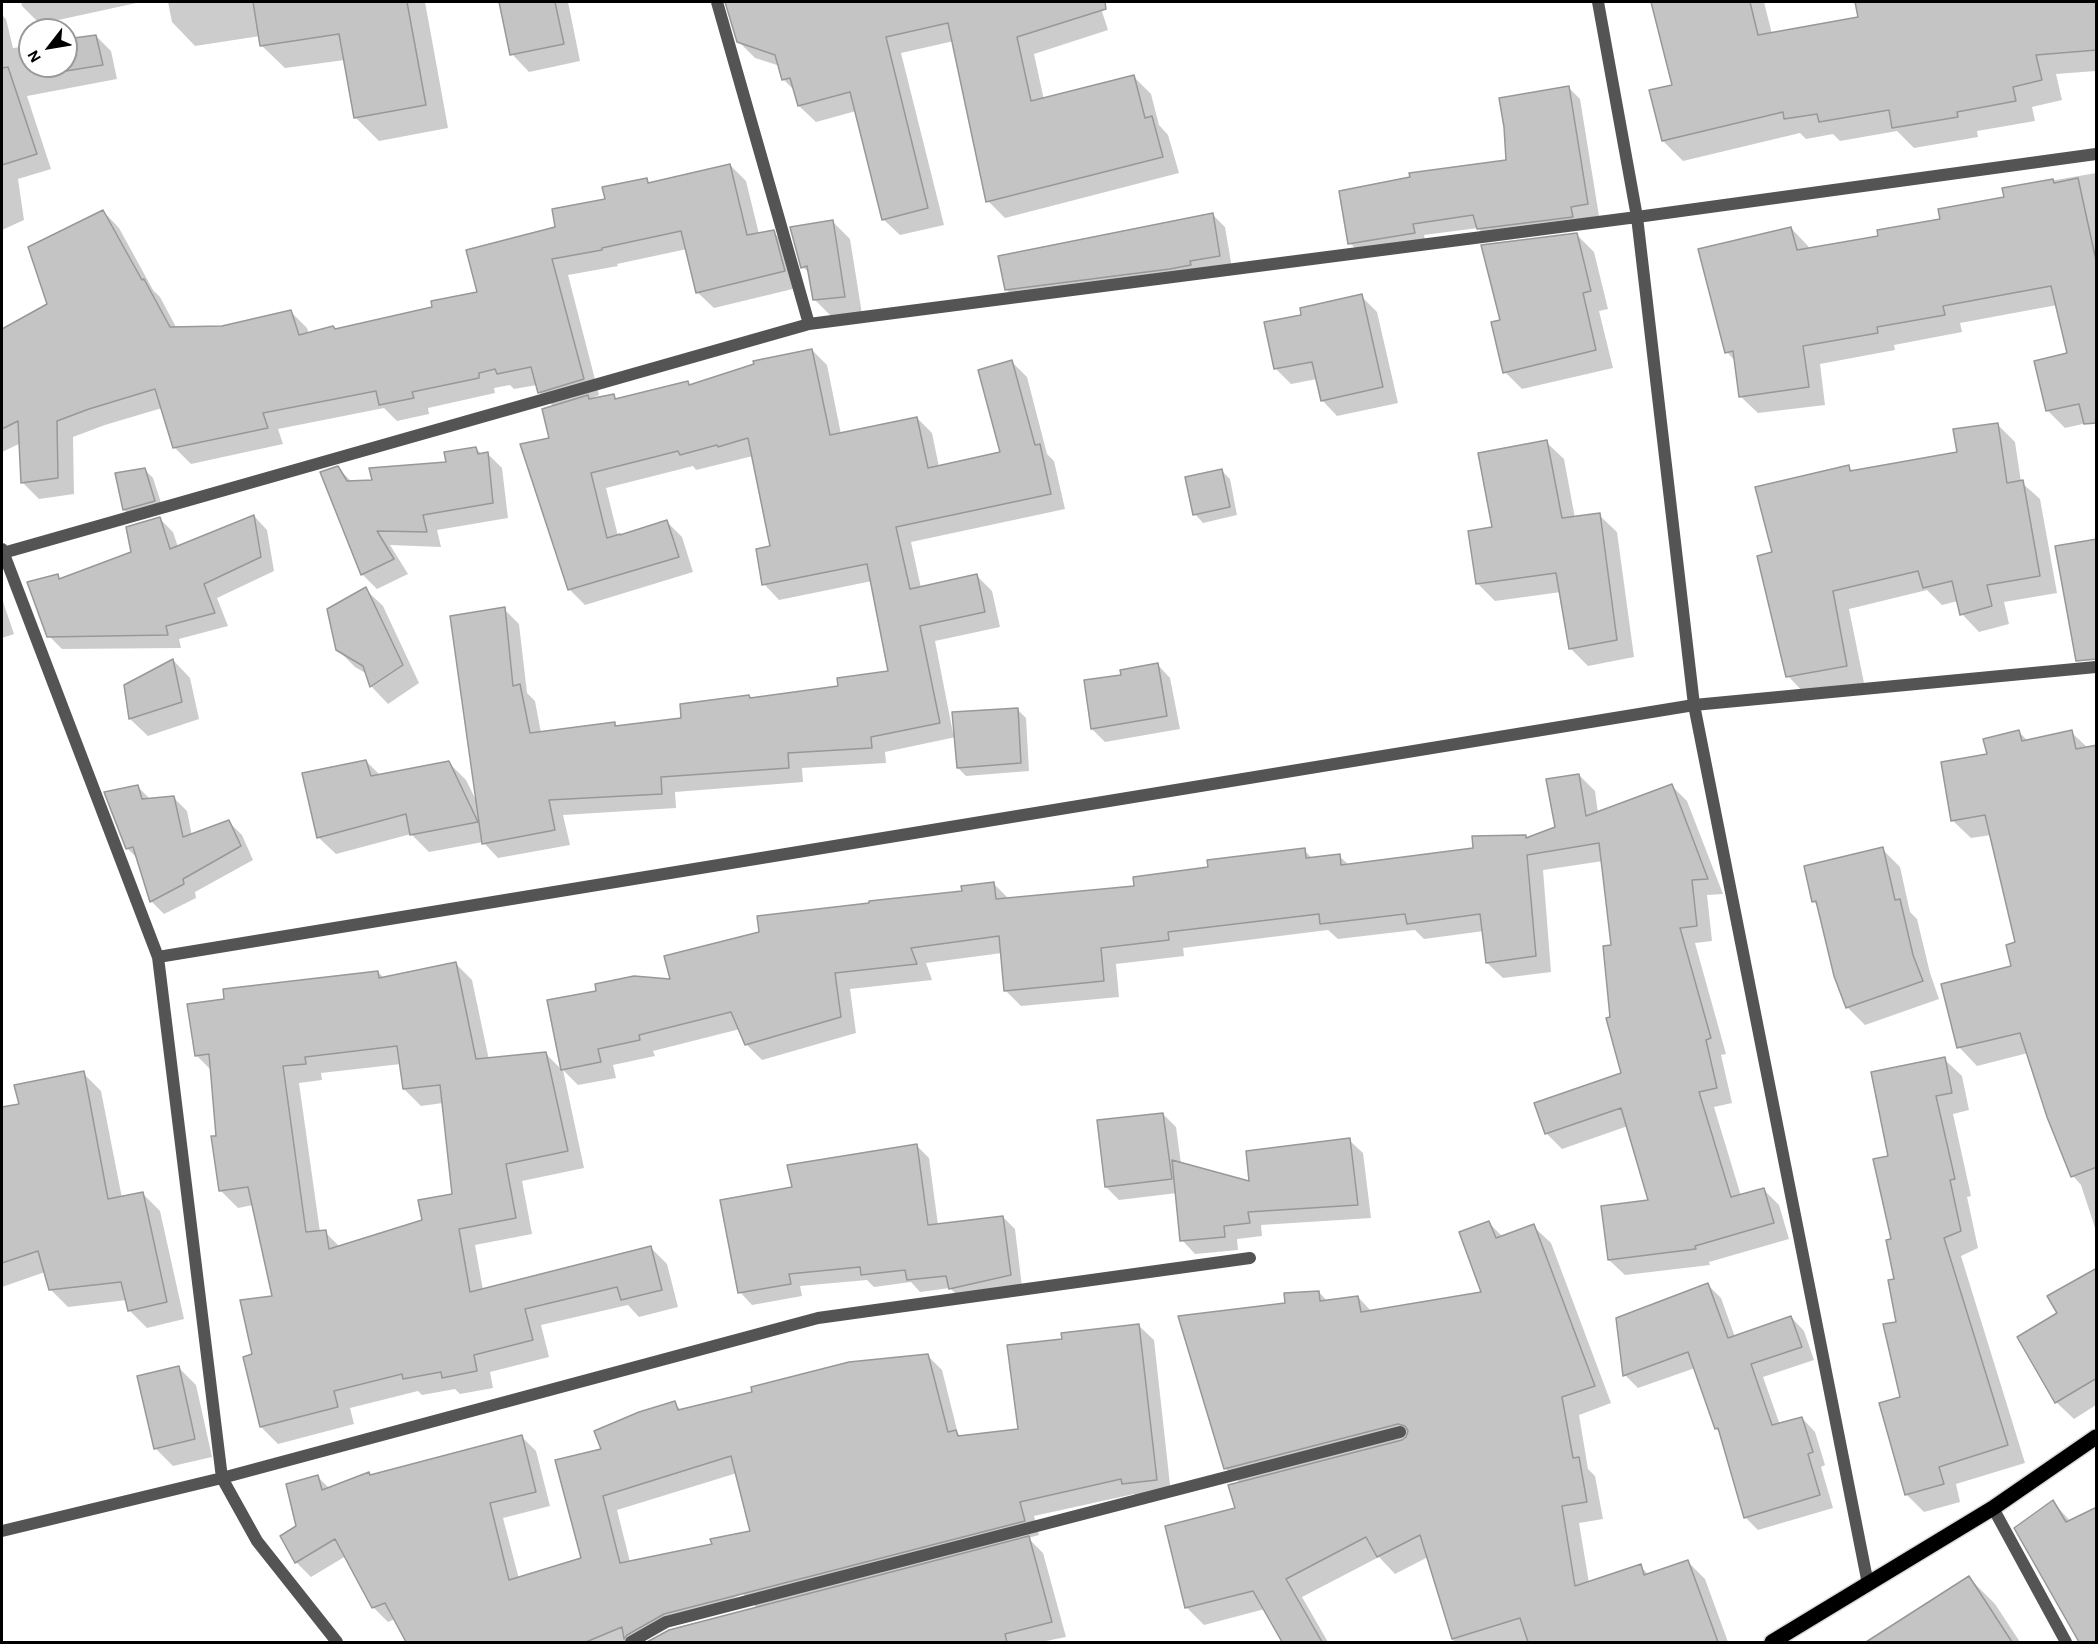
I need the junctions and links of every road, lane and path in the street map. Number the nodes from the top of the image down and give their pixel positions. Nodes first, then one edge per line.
1 (717, 2) edge
2 (1598, 2) edge
3 (2097, 154) edge
4 (1637, 217) junction
5 (809, 324) junction
6 (2, 551) edge
7 (2097, 667) edge
8 (1694, 705) junction
9 (158, 957) junction
10 (1250, 1258) dead end
11 (1400, 1432) dead end
12 (2097, 1437) edge
13 (222, 1479) junction
14 (1993, 1509) junction
15 (2, 1531) edge
16 (1868, 1584) junction
17 (337, 1642) edge
18 (631, 1642) edge
19 (1772, 1642) edge
20 (2066, 1642) edge

1 - 5 street
2 - 4 street
3 - 4 street
4 - 5 street
4 - 8 street
5 - 6 street
6 - 9 street
7 - 8 street
8 - 9 street
8 - 16 street
9 - 13 street
10 - 13 street
11 - 18 street
12 - 14 main road
13 - 15 street
13 - 17 street
14 - 16 main road
14 - 20 street
16 - 19 main road

